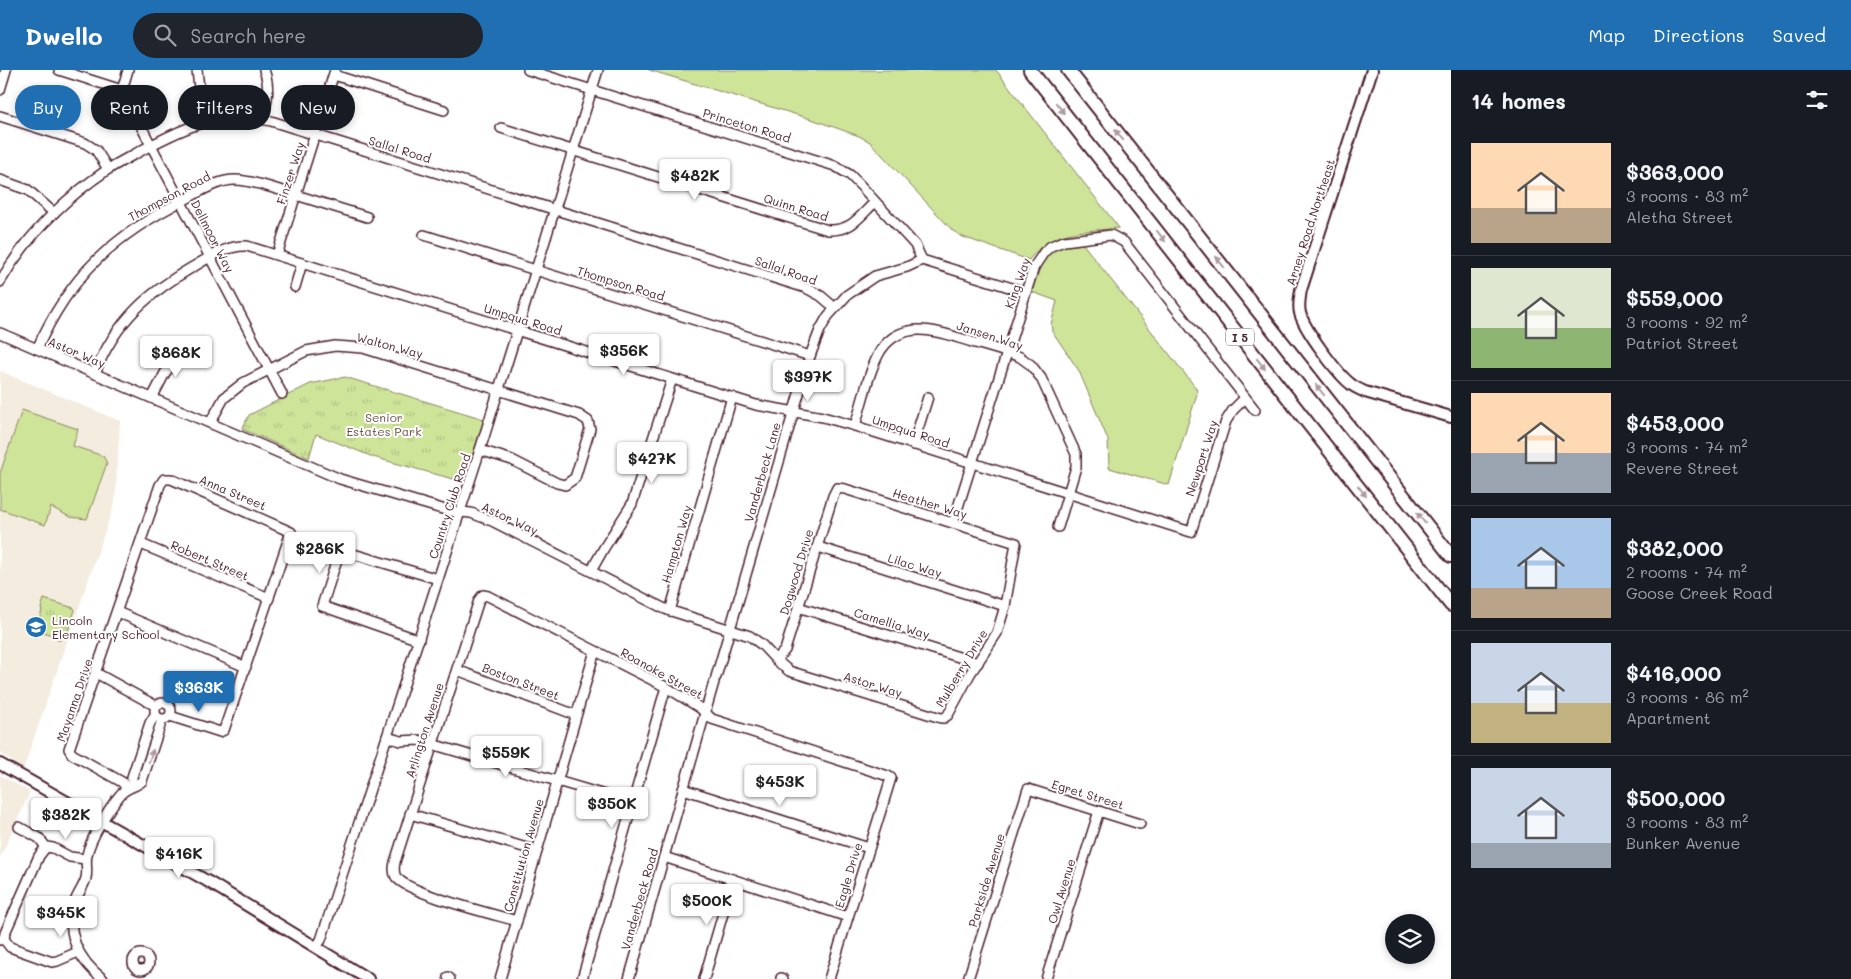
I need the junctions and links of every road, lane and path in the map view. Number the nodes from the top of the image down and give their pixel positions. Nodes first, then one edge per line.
1 (6, 70) edge
2 (59, 70) edge
3 (128, 70) edge
4 (197, 70) edge
5 (264, 70) edge
6 (528, 70) edge
7 (598, 70) edge
8 (1030, 70) edge
9 (1068, 70) edge
10 (1372, 70) edge
11 (334, 73) edge
12 (106, 85) edge
13 (124, 85) edge
14 (199, 85) edge
15 (268, 85) edge
16 (0, 90) edge
17 (592, 90) junction
18 (444, 110) dead end
19 (0, 116) edge
20 (271, 122) edge
21 (501, 128) dead end
22 (144, 130) edge
23 (182, 130) edge
24 (315, 135) junction
25 (152, 145) junction
26 (574, 150) junction
27 (108, 169) junction
28 (0, 180) edge
29 (296, 195) junction
30 (181, 201) junction
31 (875, 202) junction
32 (555, 210) junction
33 (54, 213) junction
34 (367, 217) dead end
35 (424, 235) dead end
36 (277, 255) junction
37 (210, 257) junction
38 (922, 260) junction
39 (302, 263) junction
40 (536, 270) junction
41 (0, 282) edge
42 (295, 287) dead end
43 (1025, 292) junction
44 (835, 308) junction
45 (518, 330) junction
46 (0, 333) edge
47 (186, 348) dead end
48 (37, 349) junction
49 (1007, 353) junction
50 (810, 356) junction
51 (269, 368) junction
52 (95, 373) junction
53 (672, 379) junction
54 (498, 390) junction
55 (282, 394) dead end
56 (928, 396) dead end
57 (732, 397) junction
58 (152, 398) junction
59 (1245, 398) junction
60 (1255, 410) dead end
61 (793, 412) junction
62 (1451, 417) edge
63 (210, 423) junction
64 (855, 426) junction
65 (913, 445) junction
66 (480, 450) junction
67 (972, 463) junction
68 (164, 479) joint
69 (837, 488) joint
70 (1069, 493) junction
71 (460, 512) junction
72 (953, 523) junction
73 (1058, 527) dead end
74 (1191, 532) joint
75 (1016, 543) joint
76 (140, 544) junction
77 (818, 547) junction
78 (1451, 556) edge
79 (591, 571) junction
80 (438, 579) junction
81 (483, 595) joint
82 (269, 598) junction
83 (1451, 605) edge
84 (1005, 606) junction
85 (798, 607) junction
86 (670, 611) junction
87 (117, 612) junction
88 (729, 629) junction
89 (418, 640) junction
90 (595, 651) junction
91 (776, 660) junction
92 (978, 663) junction
93 (246, 667) junction
94 (457, 670) junction
95 (96, 673) junction
96 (715, 679) joint
97 (666, 687) junction
98 (705, 713) junction
99 (161, 714) junction
100 (576, 715) junction
101 (944, 718) joint
102 (387, 737) junction
103 (433, 744) junction
104 (0, 764) edge
105 (891, 778) joint
106 (557, 781) junction
107 (130, 787) junction
108 (683, 789) junction
109 (1028, 789) joint
110 (632, 803) junction
111 (1099, 811) junction
112 (410, 814) junction
113 (103, 822) junction
114 (1140, 824) dead end
115 (19, 826) dead end
116 (46, 847) junction
117 (869, 848) junction
118 (537, 851) junction
119 (664, 857) junction
120 (86, 859) junction
121 (733, 879) junction
122 (848, 917) junction
123 (517, 921) junction
124 (2, 939) edge
125 (316, 947) junction
126 (78, 952) junction
127 (138, 969) dead end
128 (103, 979) edge
129 (134, 979) edge
130 (368, 979) edge
131 (501, 979) edge
132 (582, 979) edge
133 (629, 979) edge
134 (704, 979) edge
135 (829, 979) edge
136 (968, 979) edge
137 (1046, 979) edge

1 - 16 street
2 - 12 street
3 - 13 street
4 - 14 street
5 - 15 street
6 - 17 street, Princeton Road
7 - 17 street, Country Club Road
8 -> 83 highway, I 5
78 -> 9 highway, I 5
10 - 62 main road, Arney Road Northeast
11 - 18 street
11 - 24 street, Finzer Way
17 - 26 street, Country Club Road
17 - 31 street, Princeton Road
19 - 27 street
20 - 24 street, Sallal Road
21 - 26 street, Quinn Road
22 - 25 street, Dellmoor Way
23 - 25 street, Sallal Road
24 - 29 street, Finzer Way
24 - 32 street, Sallal Road
25 - 27 street, Sallal Road
25 - 30 street, Dellmoor Way
26 - 31 street, Quinn Road
26 - 32 street, Country Club Road
27 - 33 street, Sallal Road
28 - 33 street
29 - 30 street, Thompson Road
29 - 34 street, Thompson Road
29 - 36 street, Finzer Way
30 - 37 street, Dellmoor Way
30 - 48 street, Thompson Road
31 - 38 street, Princeton Road
32 - 40 street, Country Club Road
32 - 44 street, Sallal Road
33 - 41 street, Sallal Road
35 - 40 street, Thompson Road
36 - 37 street, Umpqua Road
36 - 39 street, Umpqua Road
37 - 51 street, Dellmoor Way
37 - 52 street, Umpqua Road
38 - 43 street
38 - 44 street, Vanderbeck Lane
39 - 42 street
39 - 45 street, Umpqua Road
40 - 45 street, Country Club Road
40 - 50 street, Thompson Road
43 - 49 street, King Way
43 - 59 street, King Way
44 - 50 street, Vanderbeck Lane
45 - 53 street, Umpqua Road
45 - 54 street, Country Club Road
46 - 48 street, Astor Way
47 - 58 street
48 - 52 street, Astor Way
49 - 64 street, Jansen Way
49 - 67 street, King Way
49 - 70 street, Jansen Way
50 - 61 street, Vanderbeck Lane
51 - 54 street, Walton Way
51 - 55 street, Dellmoor Way
51 - 63 street, Walton Way
52 - 58 street, Astor Way
53 - 57 street, Umpqua Road
53 - 79 street
54 - 66 street, Country Club Road
54 - 66 street, Walton Way
56 - 65 street
57 - 61 street, Umpqua Road
57 - 86 street, Hampton Way
58 - 63 street, Astor Way
59 - 60 street, King Way
59 - 74 street, Newport Way
61 - 64 street, Umpqua Road
61 - 88 street, Vanderbeck Lane
63 - 71 street, Astor Way
64 - 65 street, Umpqua Road
65 - 67 street, Umpqua Road
66 - 71 street, Country Club Road
67 - 70 street, Umpqua Road
67 - 72 street, King Way
68 - 76 street, Mayanna Drive
68 - 82 street, Anna Street
69 - 72 street, Heather Way
69 - 77 street, Dogwood Drive
70 - 73 street, Jansen Way
70 - 74 street, Umpqua Road
71 - 79 street, Astor Way
71 - 80 street, Country Club Road
72 - 75 street, Heather Way
75 - 84 street, Mulberry Drive
76 - 82 street, Robert Street
76 - 87 street, Mayanna Drive
77 - 84 street, Lilac Way
77 - 85 street, Dogwood Drive
79 - 86 street, Astor Way
80 - 89 street, Country Club Road
80 - 89 street
81 - 90 street, Roanoke Street
81 - 94 street, Arlington Avenue
82 - 93 street
84 - 92 street, Mulberry Drive
85 - 91 street, Dogwood Drive
85 - 92 street, Camellia Way
86 - 88 street, Astor Way
87 - 93 street
87 - 95 street, Mayanna Drive
88 - 91 street, Astor Way
88 - 96 street, Vanderbeck Lane
89 - 102 street, Country Club Road
90 - 97 street, Roanoke Street
90 - 100 street, Constitution Avenue
91 - 101 street, Astor Way
92 - 101 street, Mulberry Drive
93 - 99 street
94 - 100 street, Boston Street
94 - 103 street, Arlington Avenue
95 - 99 street
95 - 107 street, Mayanna Drive
96 - 98 street, Vanderbeck Road
97 - 98 street, Roanoke Street
97 - 110 street
98 - 105 street, Roanoke Street
98 - 108 street, Vanderbeck Road
99 - 107 street
100 - 106 street, Constitution Avenue
102 - 103 street
102 - 125 street, Country Club Road
103 - 106 street
103 - 112 street, Arlington Avenue
104 - 113 main road
105 - 117 street, Eagle Drive
106 - 110 street
106 - 118 street, Constitution Avenue
107 - 113 street
108 - 117 street
108 - 119 street, Vanderbeck Road
109 - 111 street, Egret Street
109 - 136 street, Parkside Avenue
110 - 132 street
111 - 114 street, Egret Street
111 - 137 street, Owl Avenue
112 - 118 street
112 - 123 street, Arlington Avenue
113 - 120 street
113 - 125 main road
115 - 116 street
116 - 120 street
116 - 124 street
117 - 122 street, Eagle Drive
118 - 123 street, Constitution Avenue
119 - 121 street
119 - 133 street, Vanderbeck Road
120 - 126 street
121 - 122 street
121 - 134 street
122 - 135 street, Eagle Drive
123 - 131 street, Constitution Avenue
124 - 126 street
125 - 130 main road
126 - 128 street
127 - 129 street

